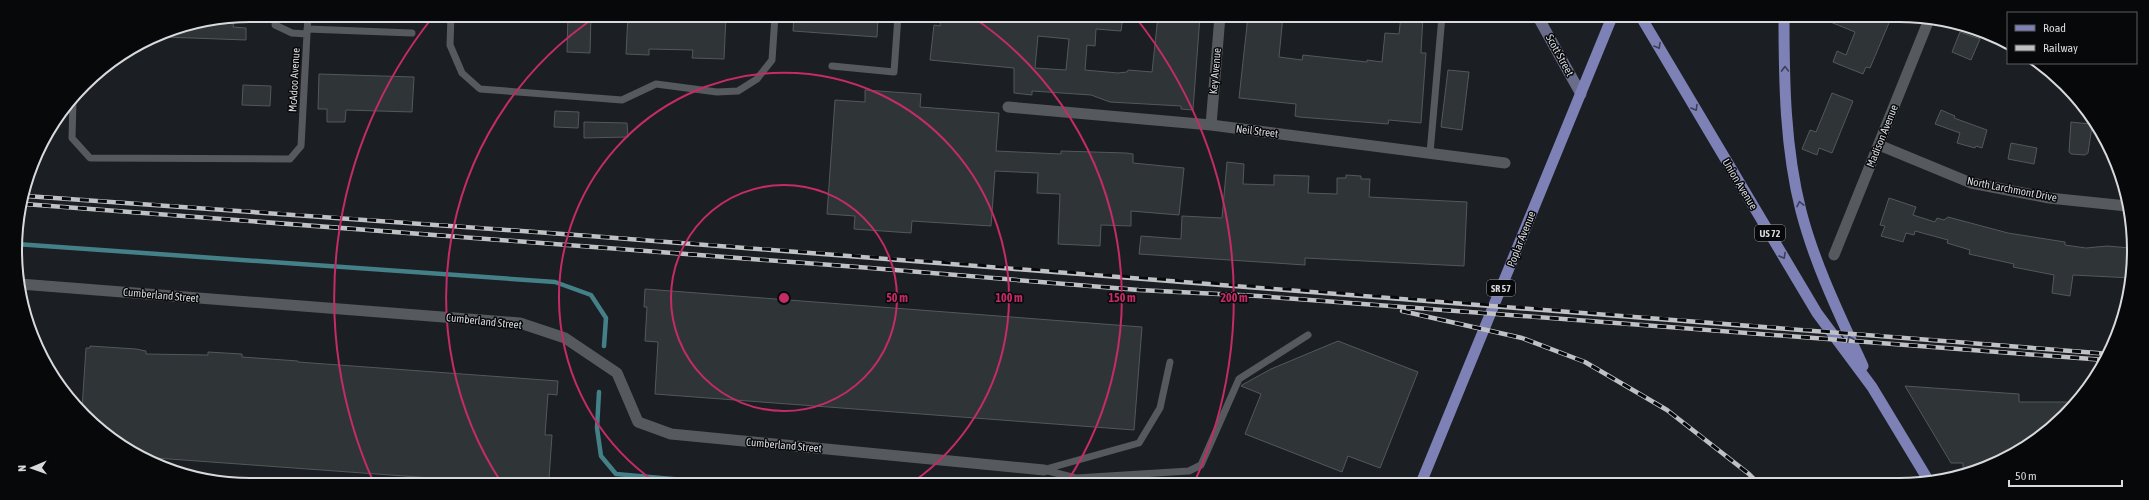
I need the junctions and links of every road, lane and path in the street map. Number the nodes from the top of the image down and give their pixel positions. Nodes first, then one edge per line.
1 (276, 22) edge
2 (308, 22) edge
3 (450, 22) edge
4 (775, 22) edge
5 (898, 22) edge
6 (1219, 22) edge
7 (1441, 22) edge
8 (1541, 22) edge
9 (1610, 22) edge
10 (1644, 22) edge
11 (1782, 22) edge
12 (1784, 22) edge
13 (1927, 24) edge
14 (307, 31) junction
15 (412, 33) dead end
16 (1784, 33) junction
17 (832, 66) dead end
18 (1581, 94) junction
19 (73, 107) edge
20 (1008, 107) dead end
21 (1210, 125) junction
22 (1879, 145) junction
23 (1430, 153) junction
24 (1505, 163) dead end
25 (2123, 206) edge
26 (1834, 255) dead end
27 (25, 284) edge
28 (1308, 335) dead end
29 (1170, 362) dead end
30 (1872, 387) junction
31 (1044, 470) junction
32 (1926, 476) edge
33 (1423, 478) edge

1 - 14 lane
2 - 14 lane, McAdoo Avenue
3 - 4 lane
5 - 17 lane
6 - 21 street, Key Avenue
7 - 23 lane
8 - 18 main road, Scott Street
9 - 18 main road, Poplar Avenue / SR 57
10 -> 30 main road, Union Avenue / US 72
11 - 16 main road
12 - 16 main road, US 72
13 - 22 street, Madison Avenue
14 - 15 lane
14 - 19 lane, McAdoo Avenue
30 -> 16 main road, Union Avenue / US 72
18 - 33 main road, Poplar Avenue / SR 57
20 - 21 street, Neil Street
21 - 23 street, Neil Street
22 - 25 street, North Larchmont Drive
22 - 26 street, Madison Avenue
23 - 24 street, Neil Street
27 - 31 street, Cumberland Street
28 - 31 lane
29 - 31 lane
30 - 32 main road, Union Avenue / US 72

